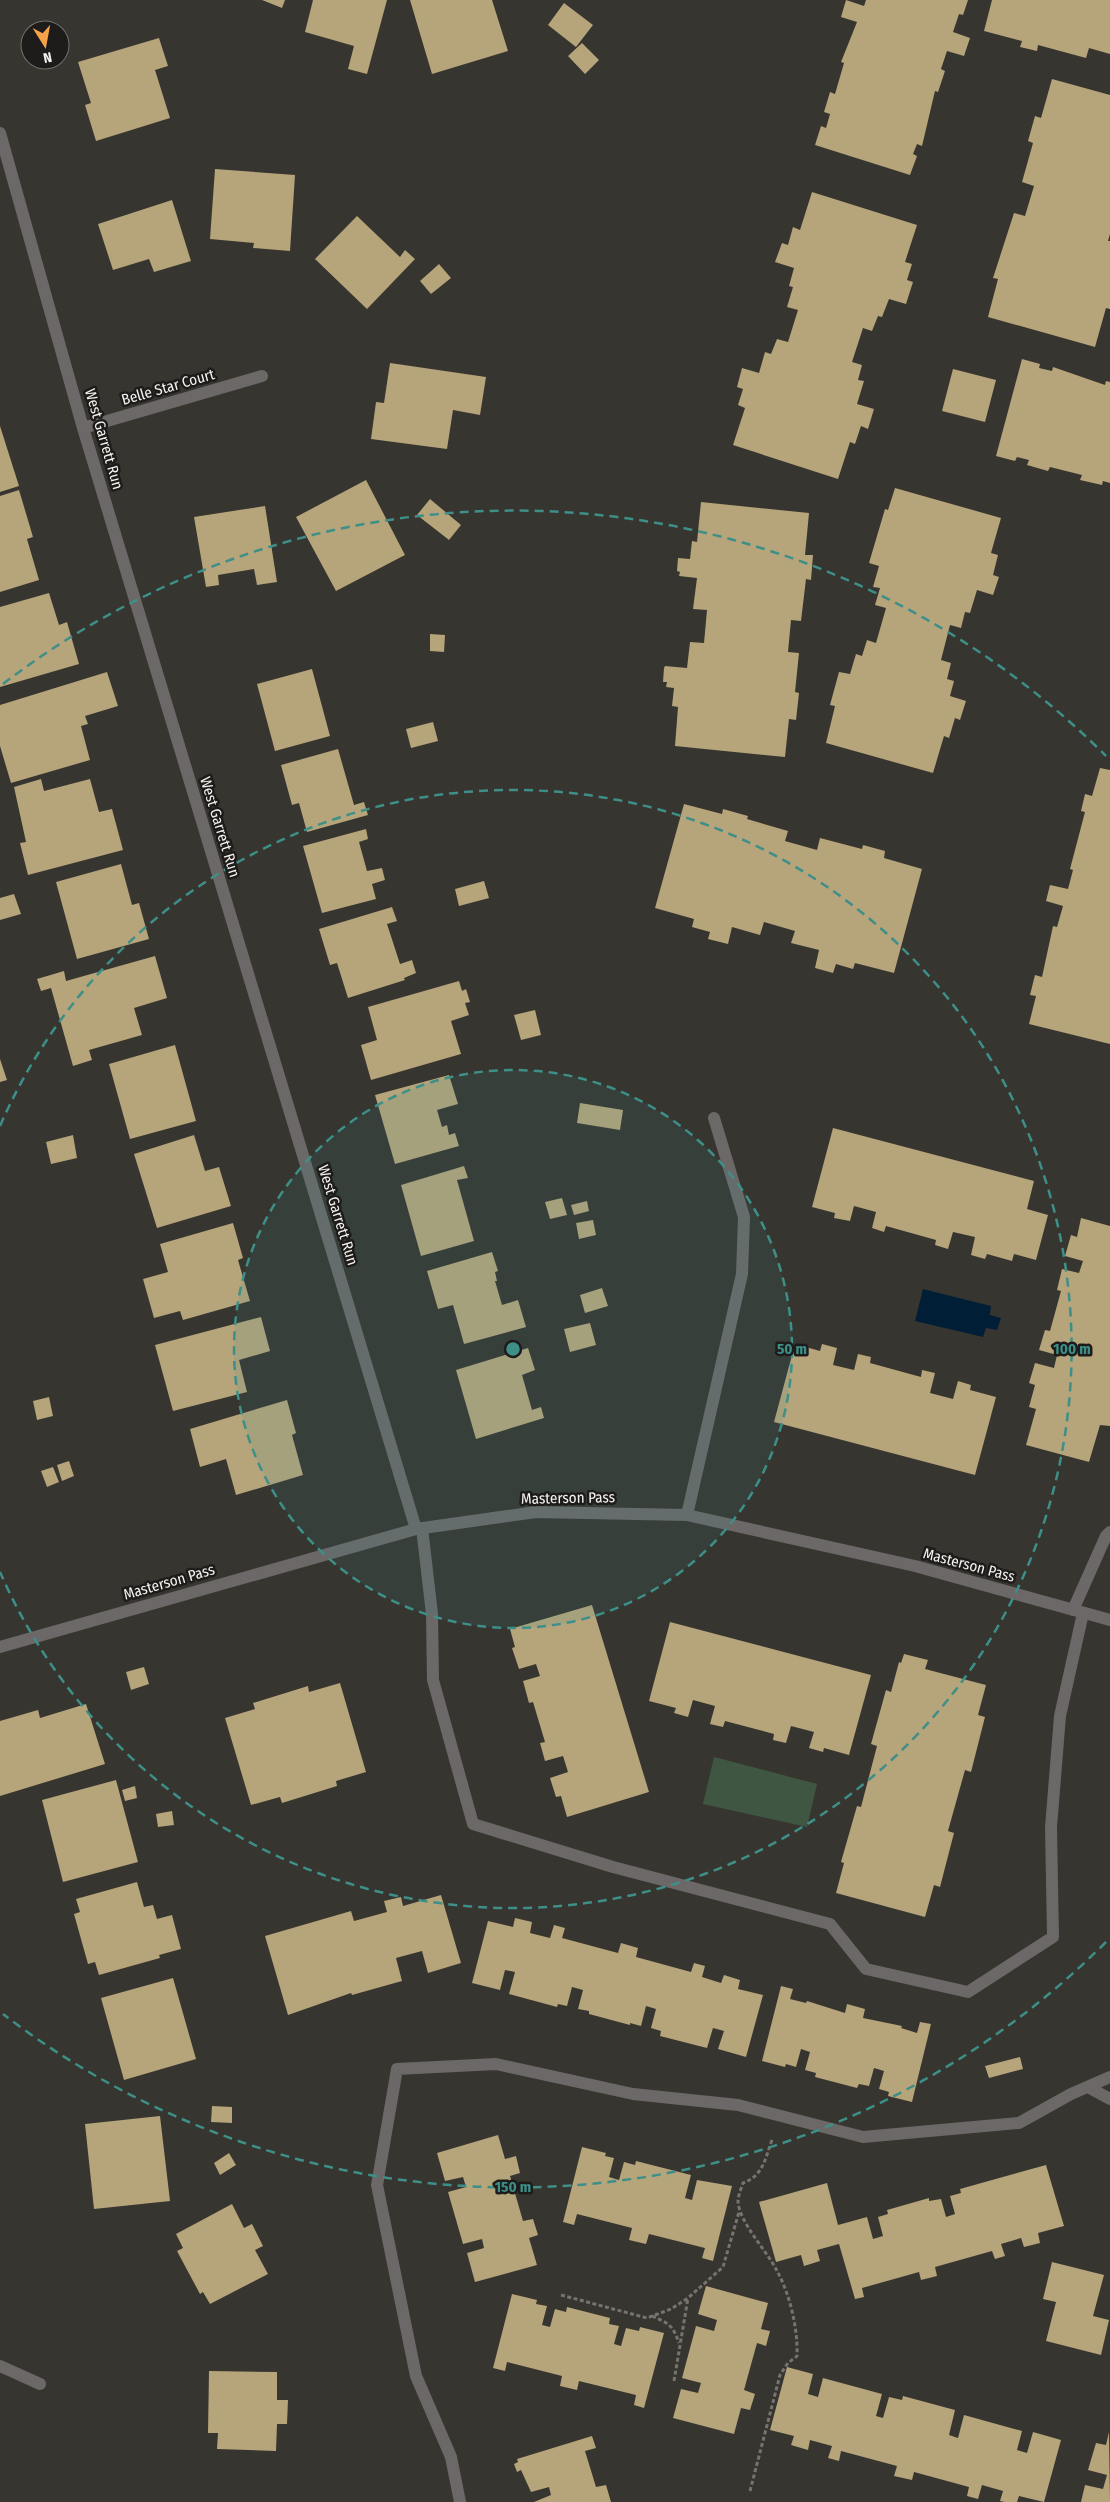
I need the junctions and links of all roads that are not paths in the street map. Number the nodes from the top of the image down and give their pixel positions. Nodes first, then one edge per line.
1 (0, 133) edge
2 (262, 376) dead end
3 (83, 428) junction
4 (714, 1118) dead end
5 (687, 1515) junction
6 (419, 1529) junction
7 (1110, 1532) edge
8 (1078, 1612) junction
9 (1110, 1620) edge
10 (0, 1647) edge
11 (1110, 2077) edge
12 (1088, 2087) junction
13 (1110, 2099) edge
14 (0, 2366) edge
15 (40, 2384) dead end
16 (460, 2502) edge

1 - 3 street, West Garrett Run
2 - 3 street, Belle Star Court
3 - 6 street, West Garrett Run
4 - 5 street
5 - 6 street, Masterson Pass
5 - 8 street, Masterson Pass
6 - 8 street, West Garrett Run
6 - 10 street, Masterson Pass
7 - 8 street
8 - 9 street, Masterson Pass
11 - 12 street
12 - 13 street
12 - 16 street
14 - 15 street

